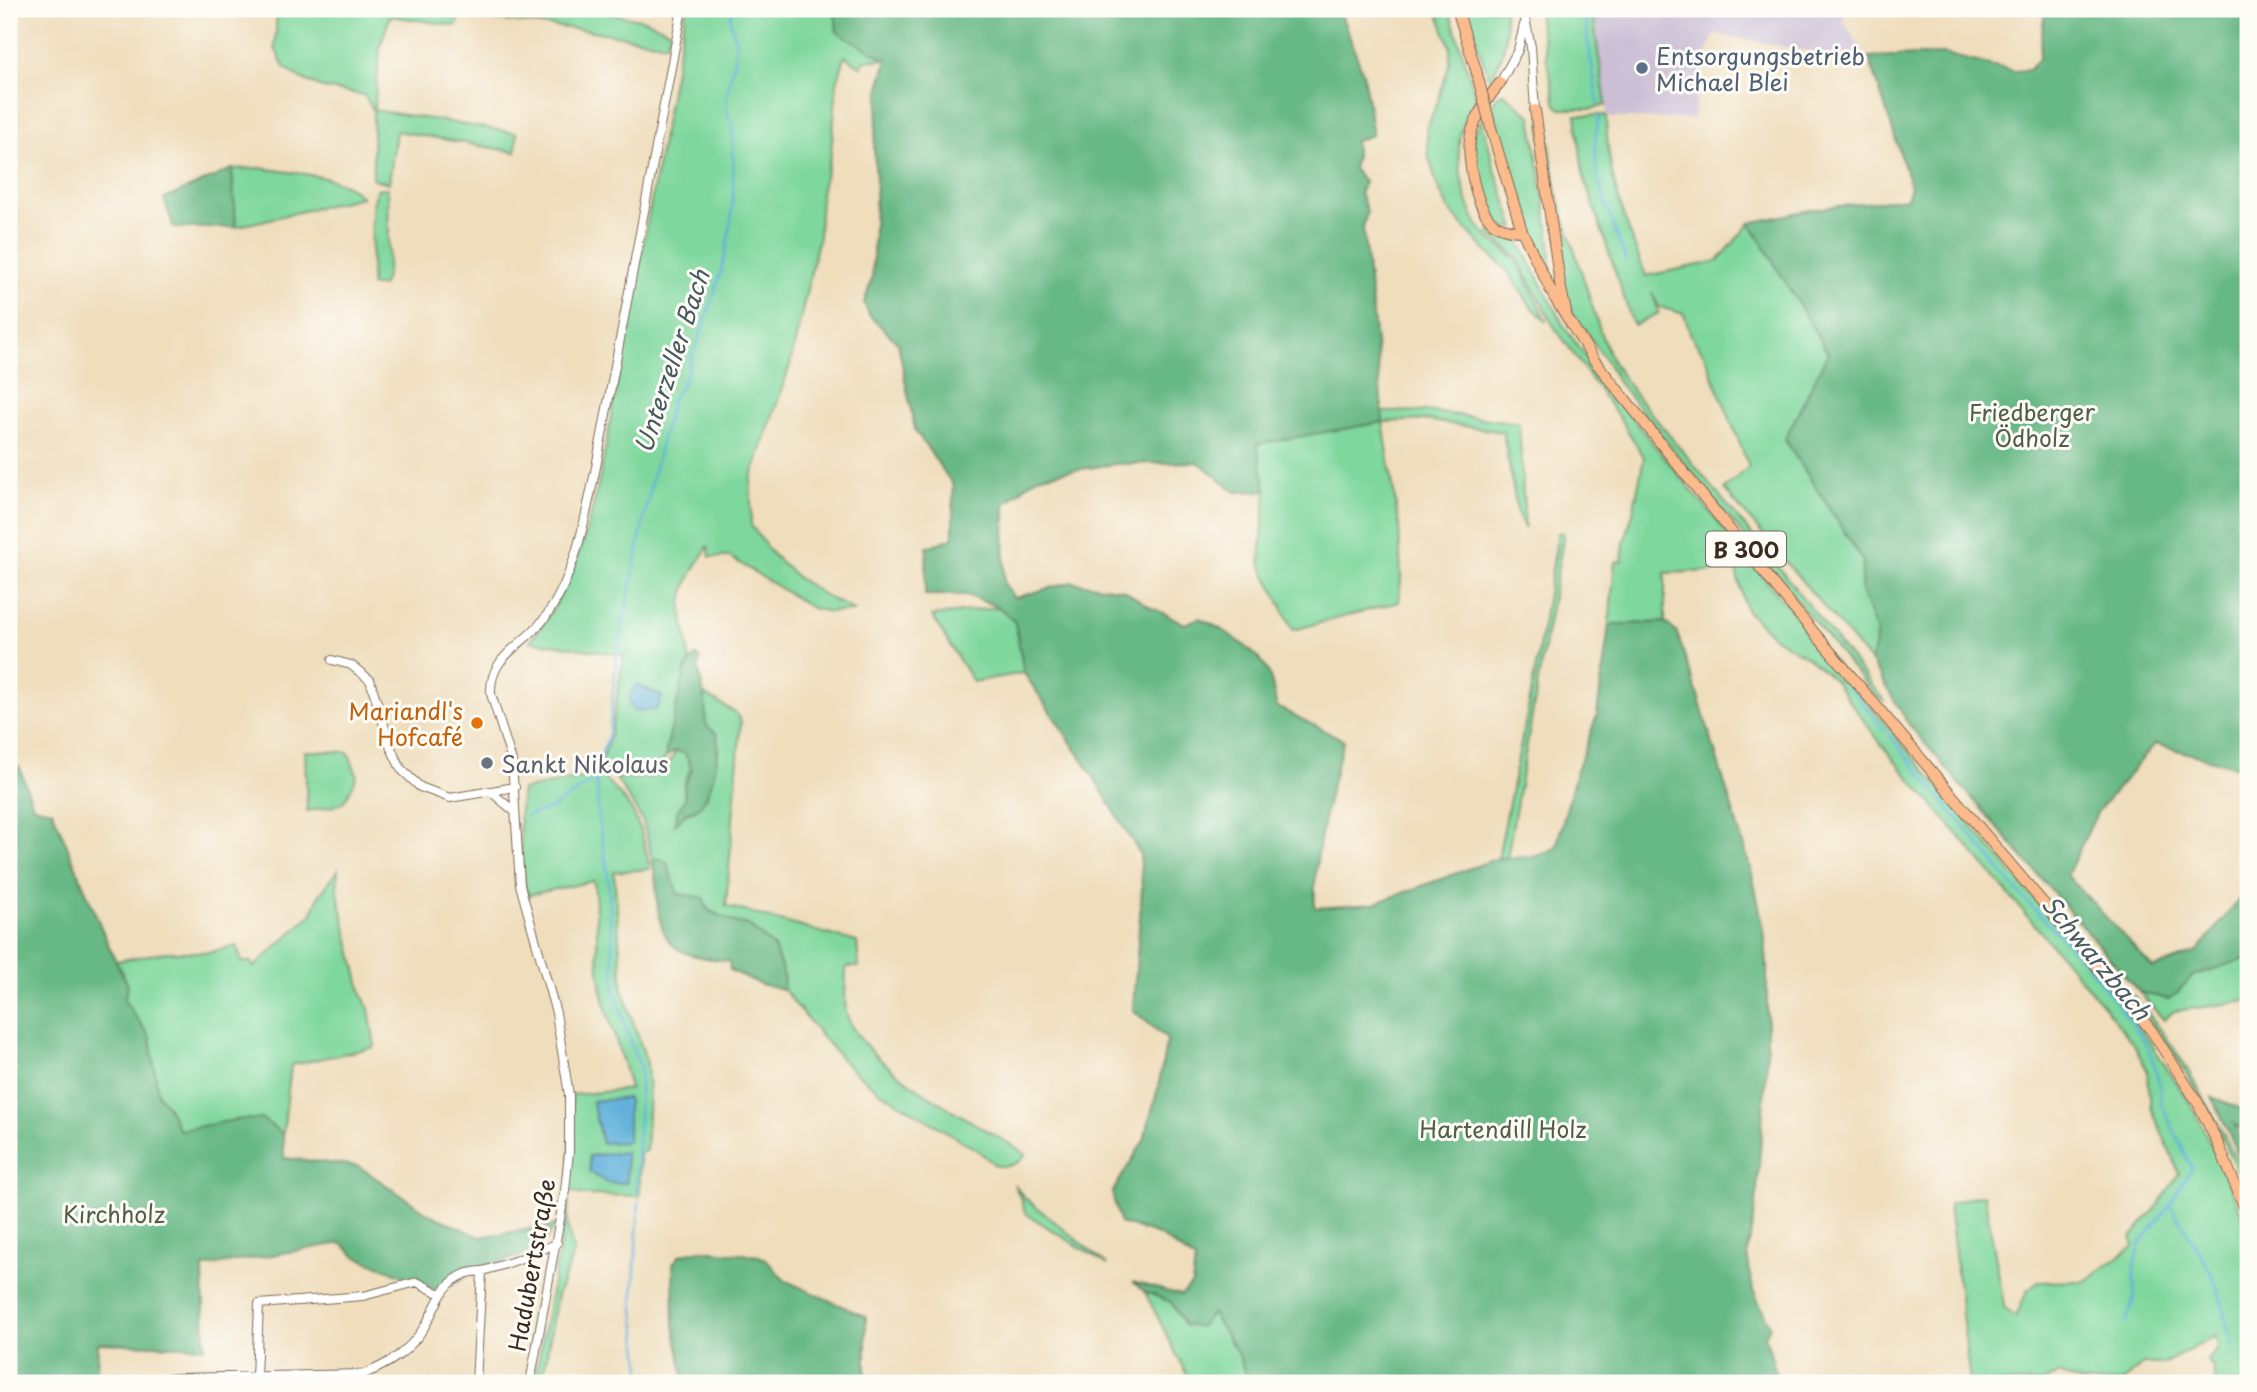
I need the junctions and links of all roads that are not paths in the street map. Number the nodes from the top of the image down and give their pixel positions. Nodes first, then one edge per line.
1 (682, 9) edge
2 (1457, 9) edge
3 (1524, 12) edge
4 (1500, 83) joint
5 (1535, 110) joint
6 (1522, 231) junction
7 (1570, 326) junction
8 (332, 660) dead end
9 (514, 787) junction
10 (490, 791) junction
11 (515, 812) junction
12 (2248, 1216) edge
13 (557, 1243) junction
14 (482, 1272) junction
15 (440, 1294) junction
16 (256, 1377) junction
17 (363, 1378) edge
18 (218, 1380) edge
19 (117, 1383) edge
20 (135, 1383) edge
21 (476, 1383) edge
22 (530, 1383) edge

1 - 9 street, Hadubertstraße
2 - 6 main road, B 300, bridge
3 - 4 street
3 - 5 street
4 - 6 main road
5 - 7 main road
6 - 7 main road, B 300
7 - 12 main road, B 300
8 - 10 street
9 - 10 street
9 - 11 street, Hadubertstraße
10 - 11 street
11 - 13 street, Hadubertstraße
13 - 14 street
13 - 22 street, Hadubertstraße
14 - 15 street
14 - 21 street
15 - 16 street
15 - 17 street
16 - 17 street
16 - 18 street
18 - 20 street
19 - 20 street

